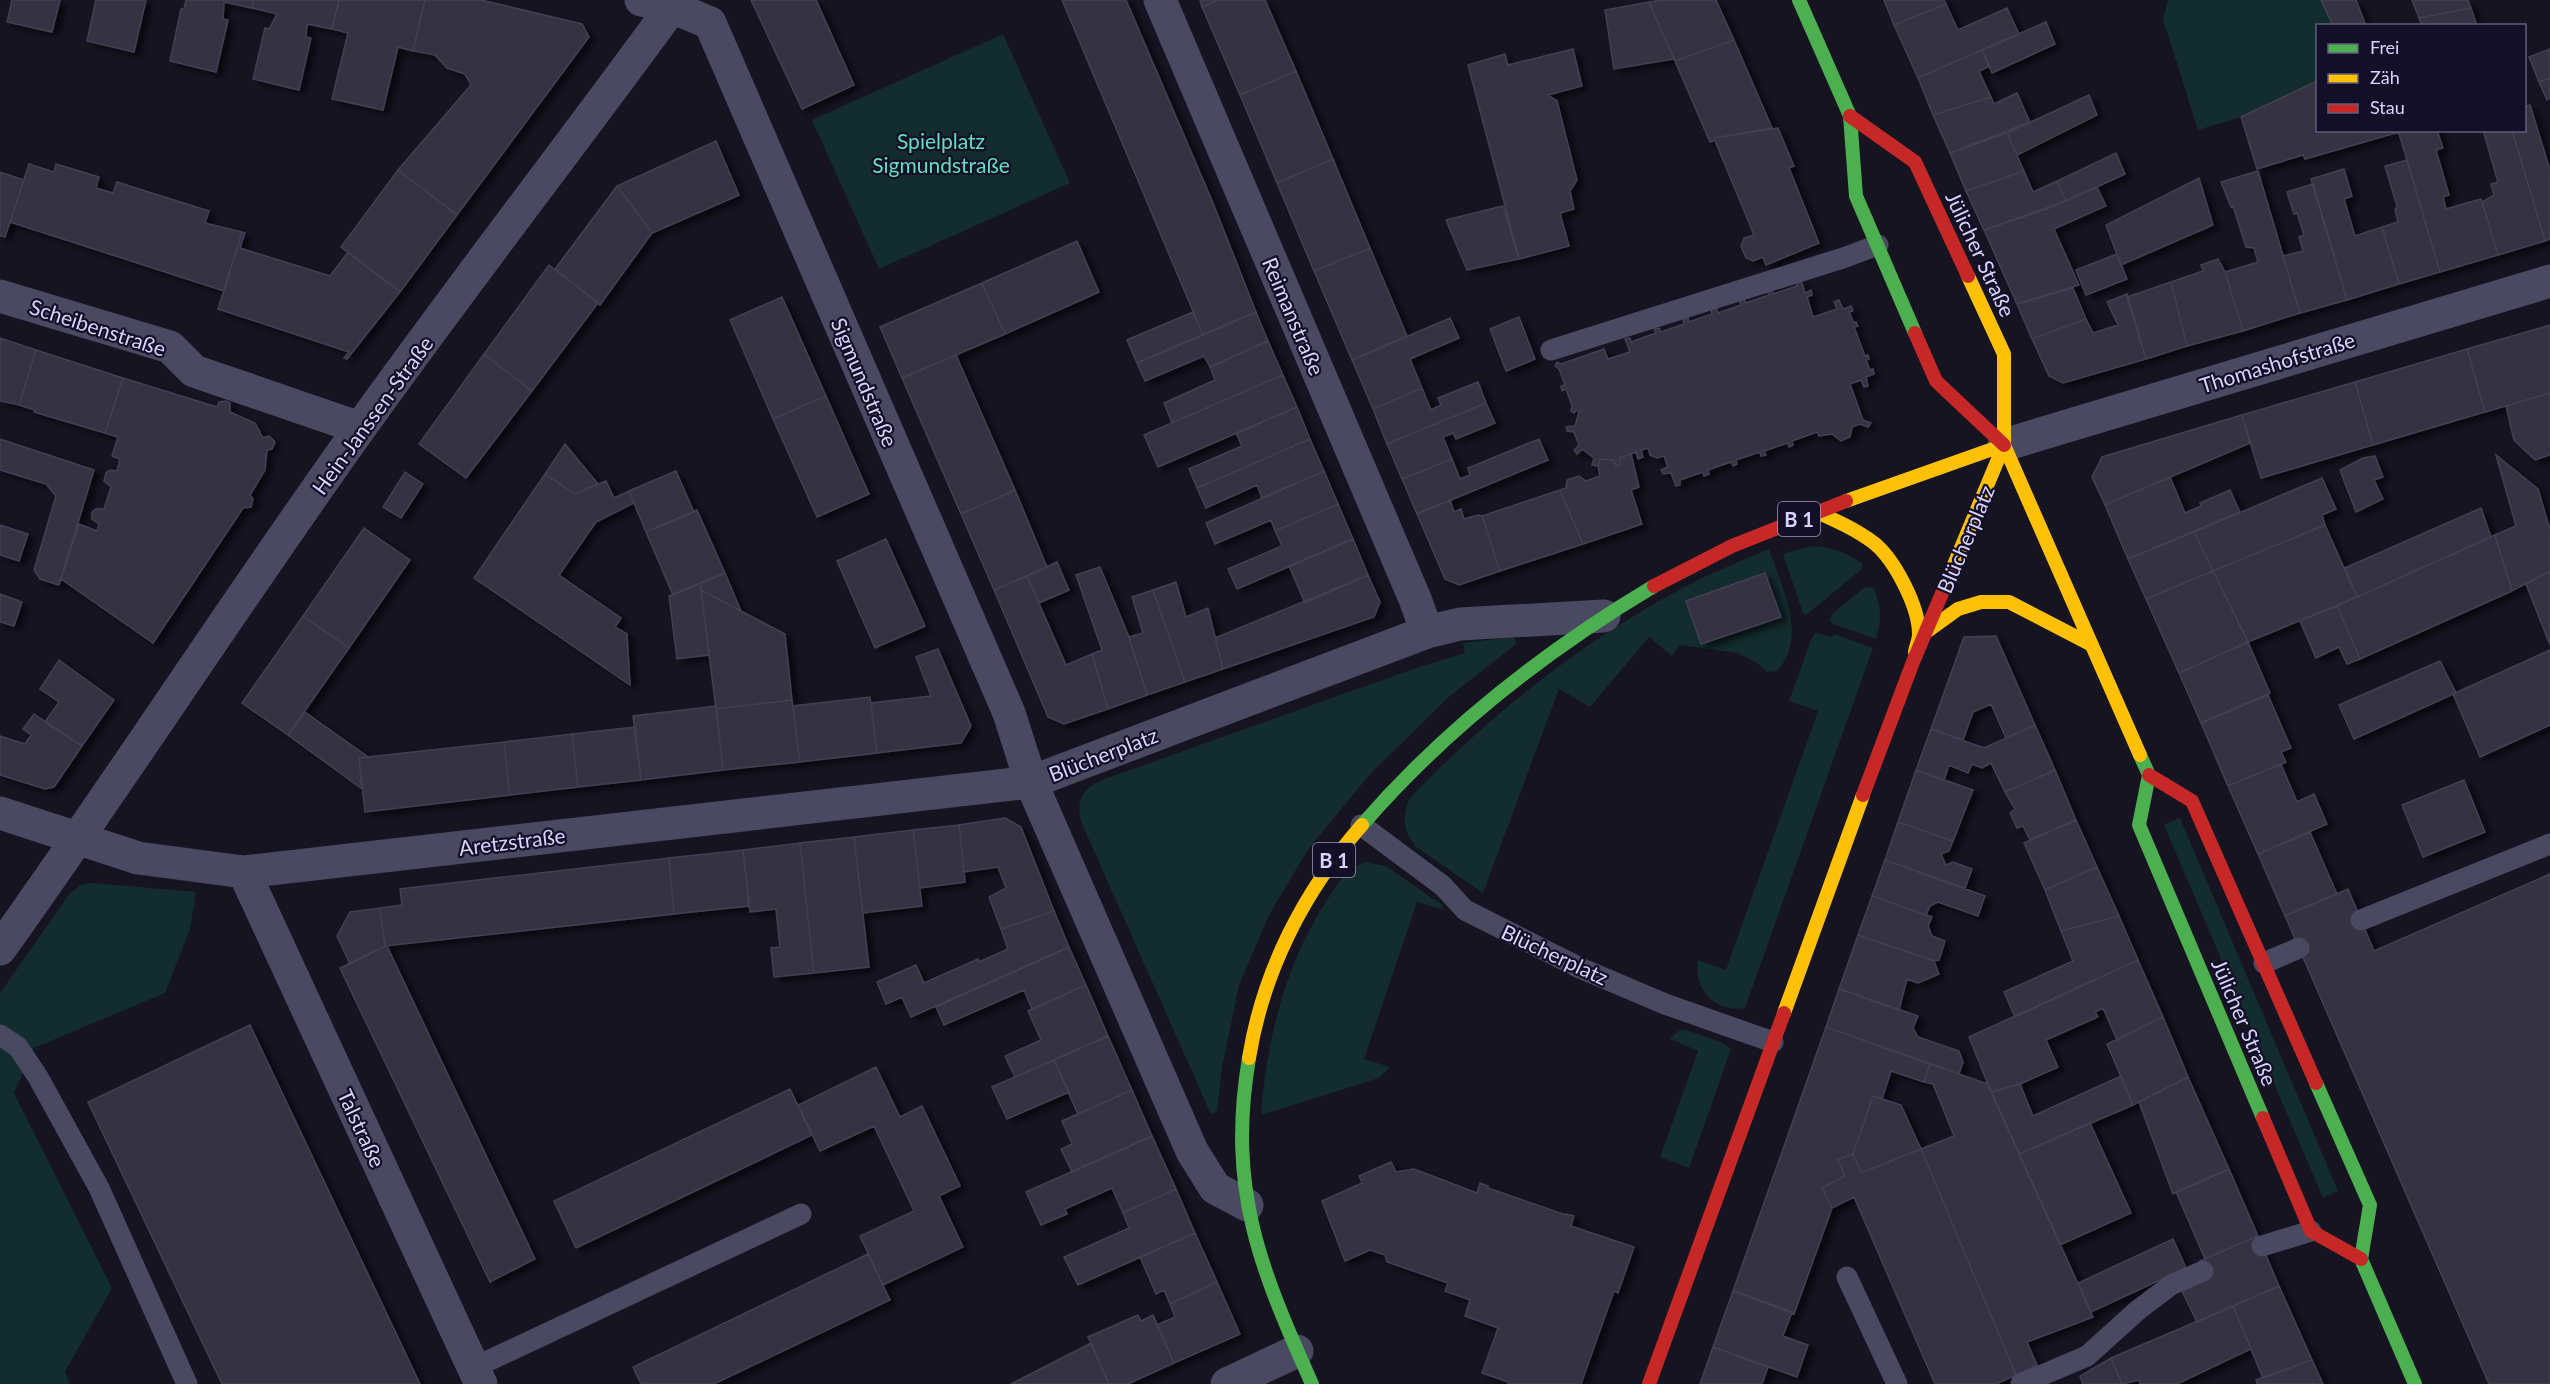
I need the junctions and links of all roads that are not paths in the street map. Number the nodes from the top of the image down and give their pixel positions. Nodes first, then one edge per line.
1 (1160, 0) edge
2 (1799, 0) edge
3 (663, 2) edge
4 (1850, 116) junction
5 (1878, 245) junction
6 (2550, 281) edge
7 (0, 296) edge
8 (1551, 350) dead end
9 (360, 428) junction
10 (2004, 445) junction
11 (1817, 512) junction
12 (1604, 616) junction
13 (1427, 632) junction
14 (1926, 632) junction
15 (2092, 645) junction
16 (1913, 662) junction
17 (2150, 775) junction
18 (1031, 782) junction
19 (0, 813) edge
20 (1361, 825) junction
21 (79, 838) junction
22 (2550, 844) edge
23 (244, 872) junction
24 (2361, 920) dead end
25 (2299, 948) dead end
26 (0, 949) edge
27 (2264, 963) junction
28 (0, 1035) edge
29 (1773, 1042) junction
30 (1247, 1205) junction
31 (801, 1214) dead end
32 (2311, 1231) junction
33 (2262, 1246) dead end
34 (2361, 1259) junction
35 (2203, 1271) dead end
36 (1847, 1277) dead end
37 (1297, 1351) junction
38 (477, 1376) edge
39 (187, 1384) edge
40 (1227, 1384) edge
41 (1312, 1384) edge
42 (1649, 1384) edge
43 (1897, 1384) edge
44 (2021, 1384) edge
45 (2415, 1384) edge

1 - 13 street, Reimanstraße
2 - 4 main road, Jülicher Straße
3 - 9 street, Hein-Janssen-Straße
3 - 18 street, Sigmundstraße
4 - 5 main road, Jülicher Straße
4 - 10 main road, Jülicher Straße
5 - 8 lane
5 - 10 main road, Jülicher Straße
6 - 10 street, Thomashofstraße
7 - 9 street, Scheibenstraße
9 - 21 street, Hein-Janssen-Straße
10 - 11 main road, Blücherplatz / B 1
10 - 14 main road, Blücherplatz
10 - 15 main road, Jülicher Straße
11 - 12 main road, Blücherplatz / B 1
11 - 16 main road
12 - 13 street, Blücherplatz
12 - 20 main road, Blücherplatz / B 1
13 - 18 street, Blücherplatz
14 - 15 main road
14 - 16 main road, Blücherplatz
15 - 17 main road, Jülicher Straße
16 - 29 main road, Blücherplatz
17 - 27 main road, Jülicher Straße
17 - 32 main road, Jülicher Straße
18 - 23 street, Aretzstraße
18 - 30 street, Blücherplatz
19 - 21 street, Aretzstraße
20 - 29 lane, Blücherplatz
20 - 30 main road, Blücherplatz / B 1
21 - 23 street, Aretzstraße
21 - 26 street, Hein-Janssen-Straße
22 - 24 lane
23 - 38 street, Talstraße
25 - 27 lane
27 - 34 main road, Jülicher Straße
28 - 39 lane
29 - 42 main road, Blücherplatz
30 - 37 main road, Blücherplatz / B 1
31 - 38 lane
32 - 33 lane
32 - 34 main road
34 - 45 main road
35 - 44 lane
36 - 43 lane
37 - 40 street
37 - 41 main road, Blücherplatz / B 1

